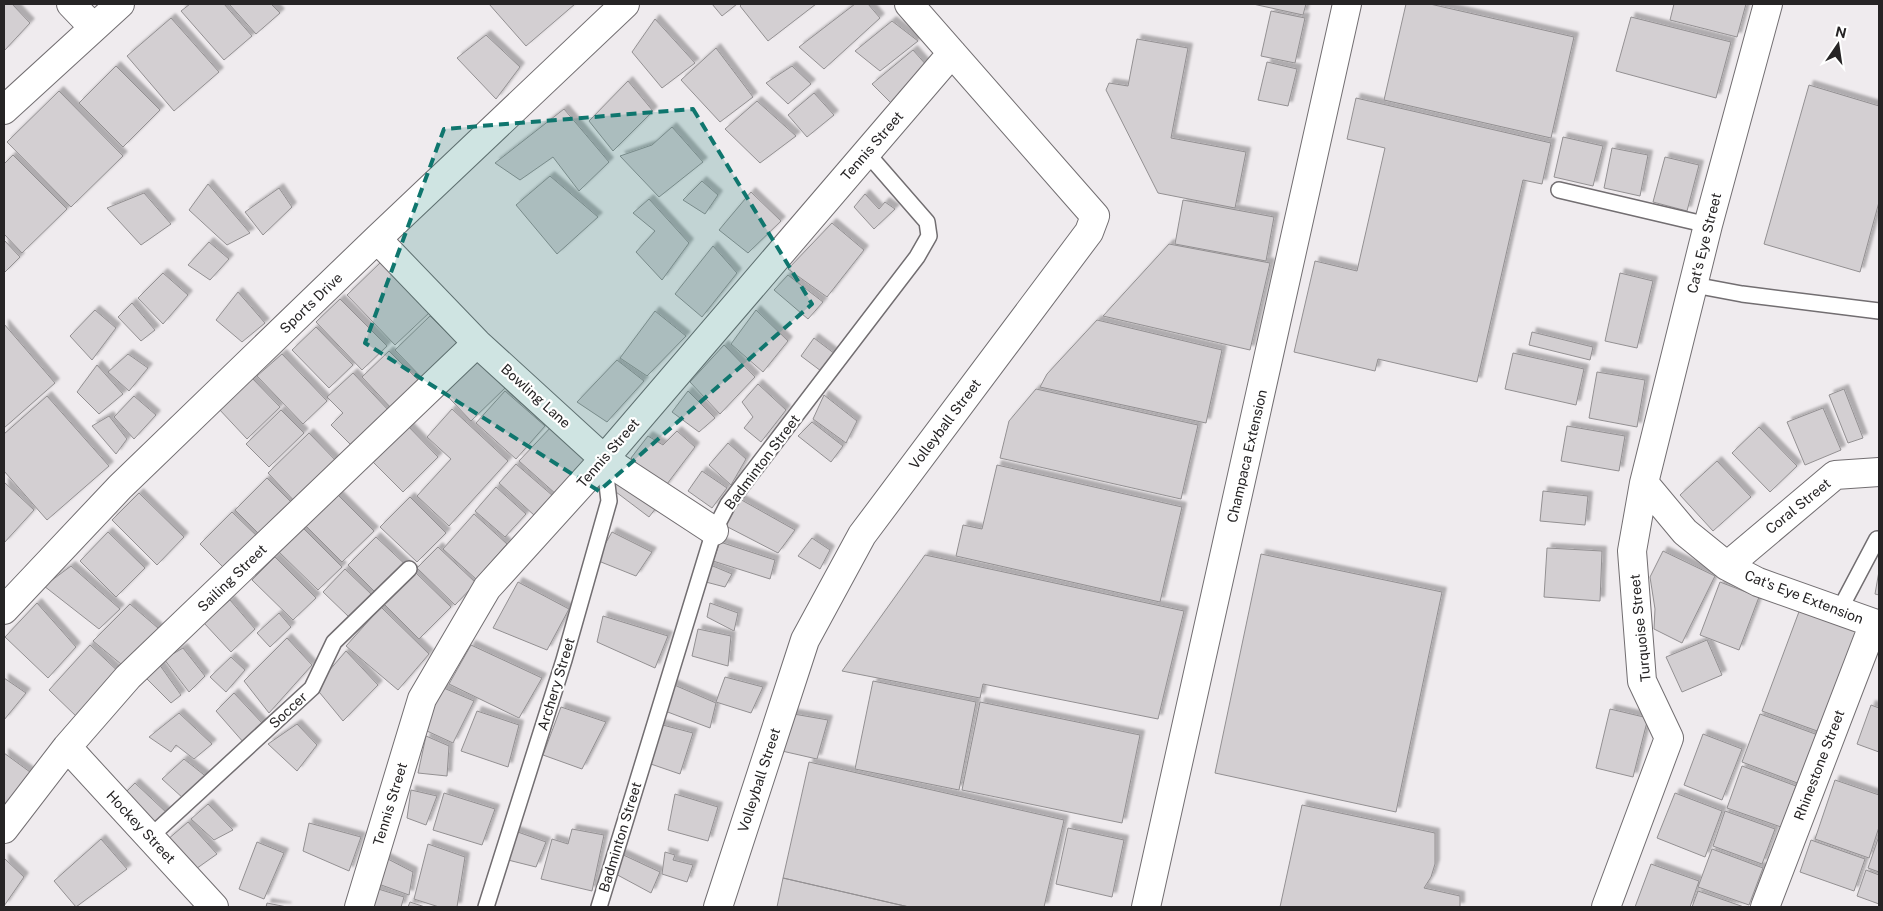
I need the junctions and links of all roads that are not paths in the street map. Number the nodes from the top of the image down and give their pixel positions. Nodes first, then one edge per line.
1 (71, 4) edge
2 (120, 4) edge
3 (626, 4) edge
4 (909, 4) edge
5 (1347, 4) edge
6 (1768, 4) edge
7 (93, 28) junction
8 (952, 53) junction
9 (4, 110) edge
10 (866, 152) junction
11 (1559, 190) dead end
12 (1708, 225) junction
13 (377, 239) junction
14 (1694, 285) junction
15 (1879, 311) edge
16 (477, 342) junction
17 (604, 458) junction
18 (1879, 472) edge
19 (1644, 483) junction
20 (714, 531) junction
21 (1877, 539) dead end
22 (1727, 566) junction
23 (409, 569) dead end
24 (4, 610) edge
25 (1839, 611) junction
26 (1876, 624) edge
27 (67, 747) junction
28 (4, 828) edge
29 (150, 837) junction
30 (214, 907) edge
31 (359, 907) edge
32 (486, 907) edge
33 (599, 907) edge
34 (718, 907) edge
35 (1146, 907) edge
36 (1606, 907) edge
37 (1765, 907) edge

1 - 7 street
2 - 7 street
3 - 13 street, Sports Drive
4 - 8 street, Volleyball Street
5 - 35 street, Champaca Extension
6 - 12 street, Cat's Eye Street
7 - 9 street
8 - 10 street, Tennis Street
8 - 34 street, Volleyball Street
10 - 17 street, Tennis Street
10 - 20 lane, Badminton Street
11 - 12 lane
12 - 14 street, Cat's Eye Street
13 - 16 street, Bowling Lane
13 - 24 street, Sports Drive
14 - 15 lane
14 - 19 street, Cat's Eye Street
16 - 17 street, Bowling Lane
16 - 27 street, Sailing Street
17 - 20 street, Bowling Lane
17 - 31 street, Tennis Street
17 - 32 lane, Archery Street
18 - 22 street, Coral Street
19 - 22 street, Cat's Eye Extension
19 - 36 street, Turquoise Street
20 - 33 lane, Badminton Street
21 - 25 lane
22 - 25 street, Cat's Eye Extension
23 - 29 lane, Soccer
25 - 26 street, Cat's Eye Extension
26 - 37 street, Rhinestone Street
27 - 28 street, Sailing Street
27 - 29 street, Hockey Street
29 - 30 street, Hockey Street

